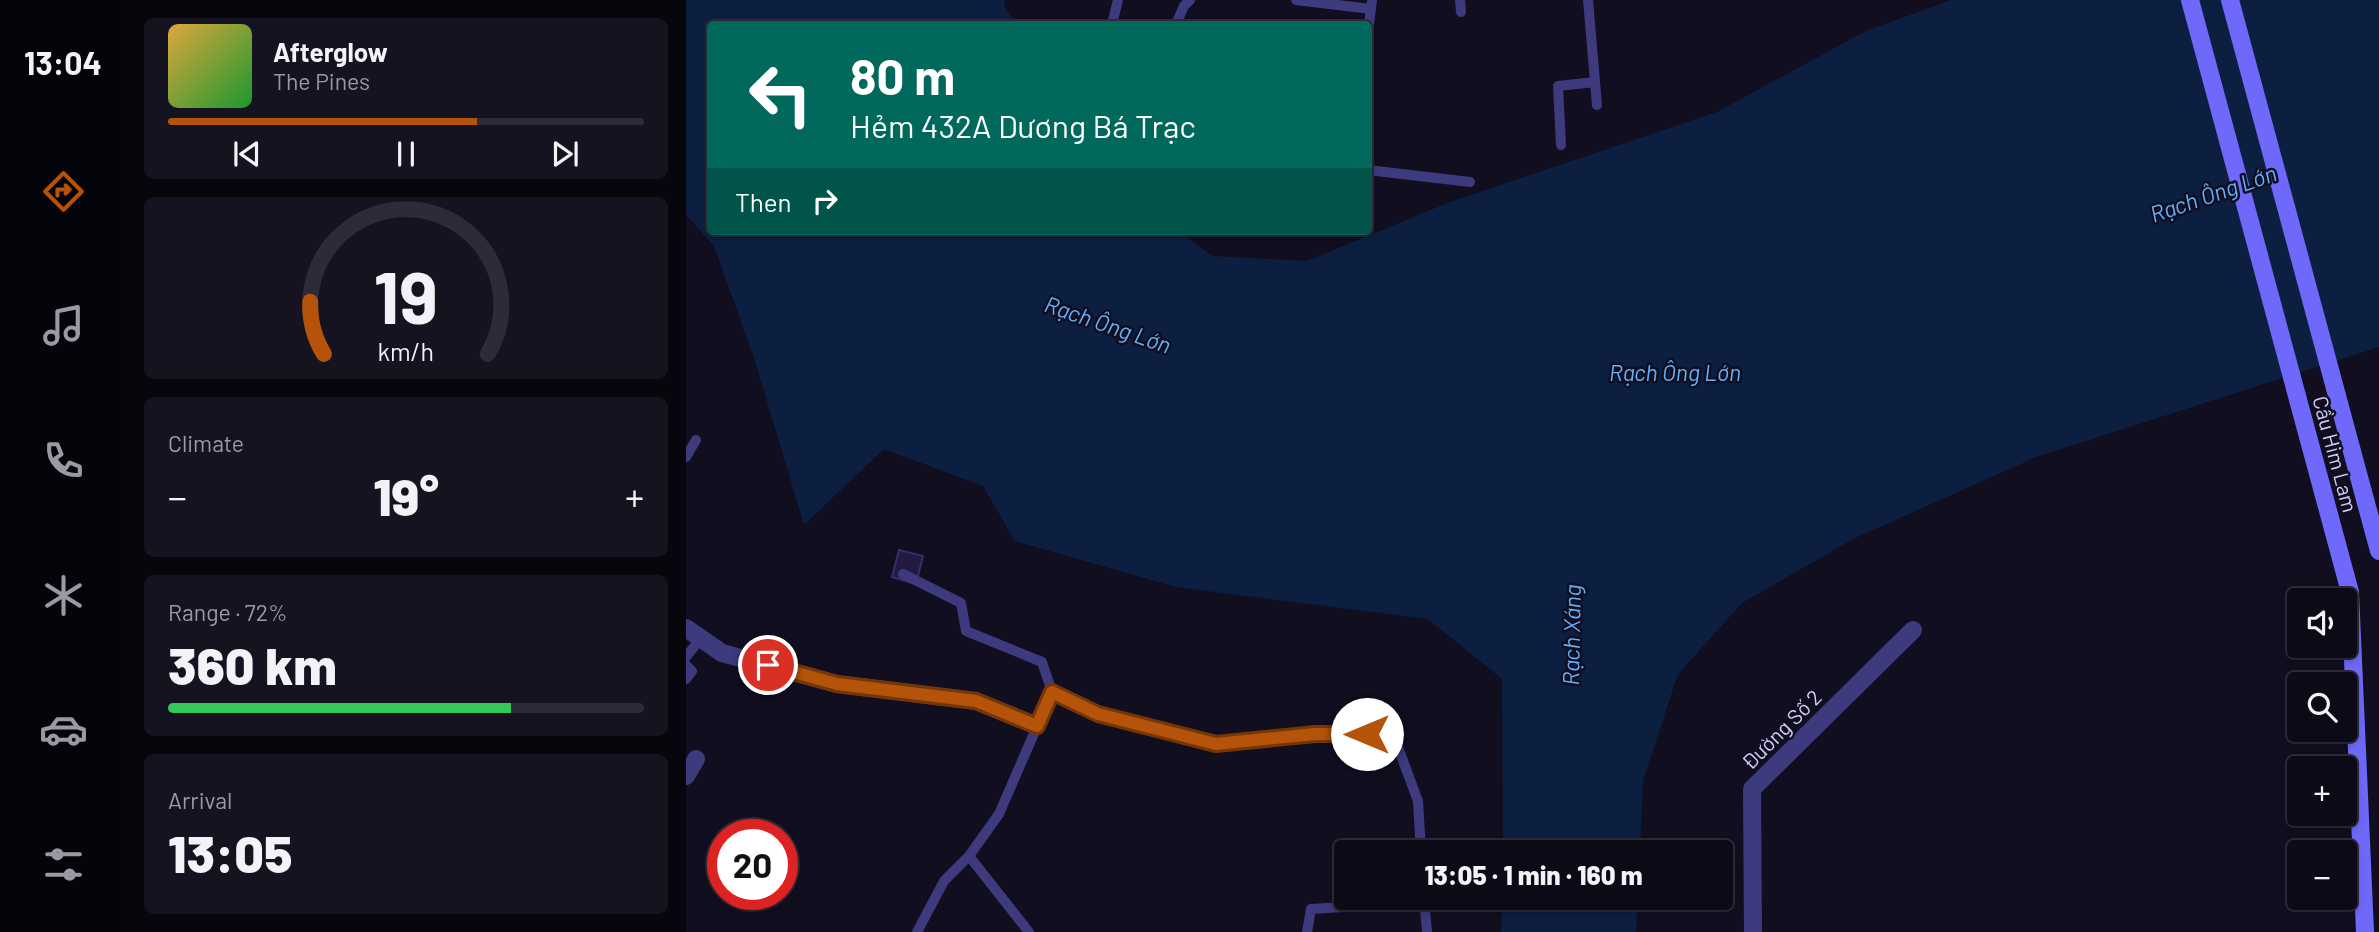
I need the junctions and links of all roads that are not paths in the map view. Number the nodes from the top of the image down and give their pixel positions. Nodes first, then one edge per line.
1 (1118, 0) edge
2 (1190, 0) edge
3 (1296, 0) edge
4 (1460, 0) edge
5 (1588, 0) edge
6 (2190, 0) edge
7 (2230, 0) edge
8 (1372, 5) edge
9 (1461, 12) dead end
10 (1113, 21) edge
11 (1177, 21) edge
12 (1595, 82) junction
13 (1597, 105) dead end
14 (1561, 145) dead end
15 (1372, 170) edge
16 (1470, 182) dead end
17 (696, 440) dead end
18 (686, 457) edge
19 (2379, 551) edge
20 (903, 575) dead end
21 (686, 628) edge
22 (1913, 630) dead end
23 (701, 638) junction
24 (686, 657) edge
25 (686, 665) edge
26 (686, 679) edge
27 (1052, 692) junction
28 (1037, 726) junction
29 (696, 759) dead end
30 (686, 776) edge
31 (1420, 840) edge
32 (969, 856) junction
33 (1334, 907) edge
34 (1425, 910) edge
35 (917, 932) edge
36 (1029, 932) edge
37 (1307, 932) edge
38 (1427, 932) edge
39 (1753, 932) edge
40 (2365, 932) edge

1 - 10 lane
2 - 11 lane
3 - 8 lane
4 - 9 lane
5 - 12 lane
6 - 40 main road, Cầu Him Lam
7 - 19 main road, Cầu Him Lam
12 - 13 lane
12 - 14 lane
15 - 16 lane
17 - 18 lane
20 - 27 lane
21 - 23 street
22 - 39 street, Đường Số 2
23 - 24 lane
23 - 28 street
25 - 26 lane
27 - 28 lane
27 - 31 lane
28 - 32 lane
29 - 30 street
32 - 35 lane
32 - 36 lane
33 - 37 lane
34 - 38 lane

